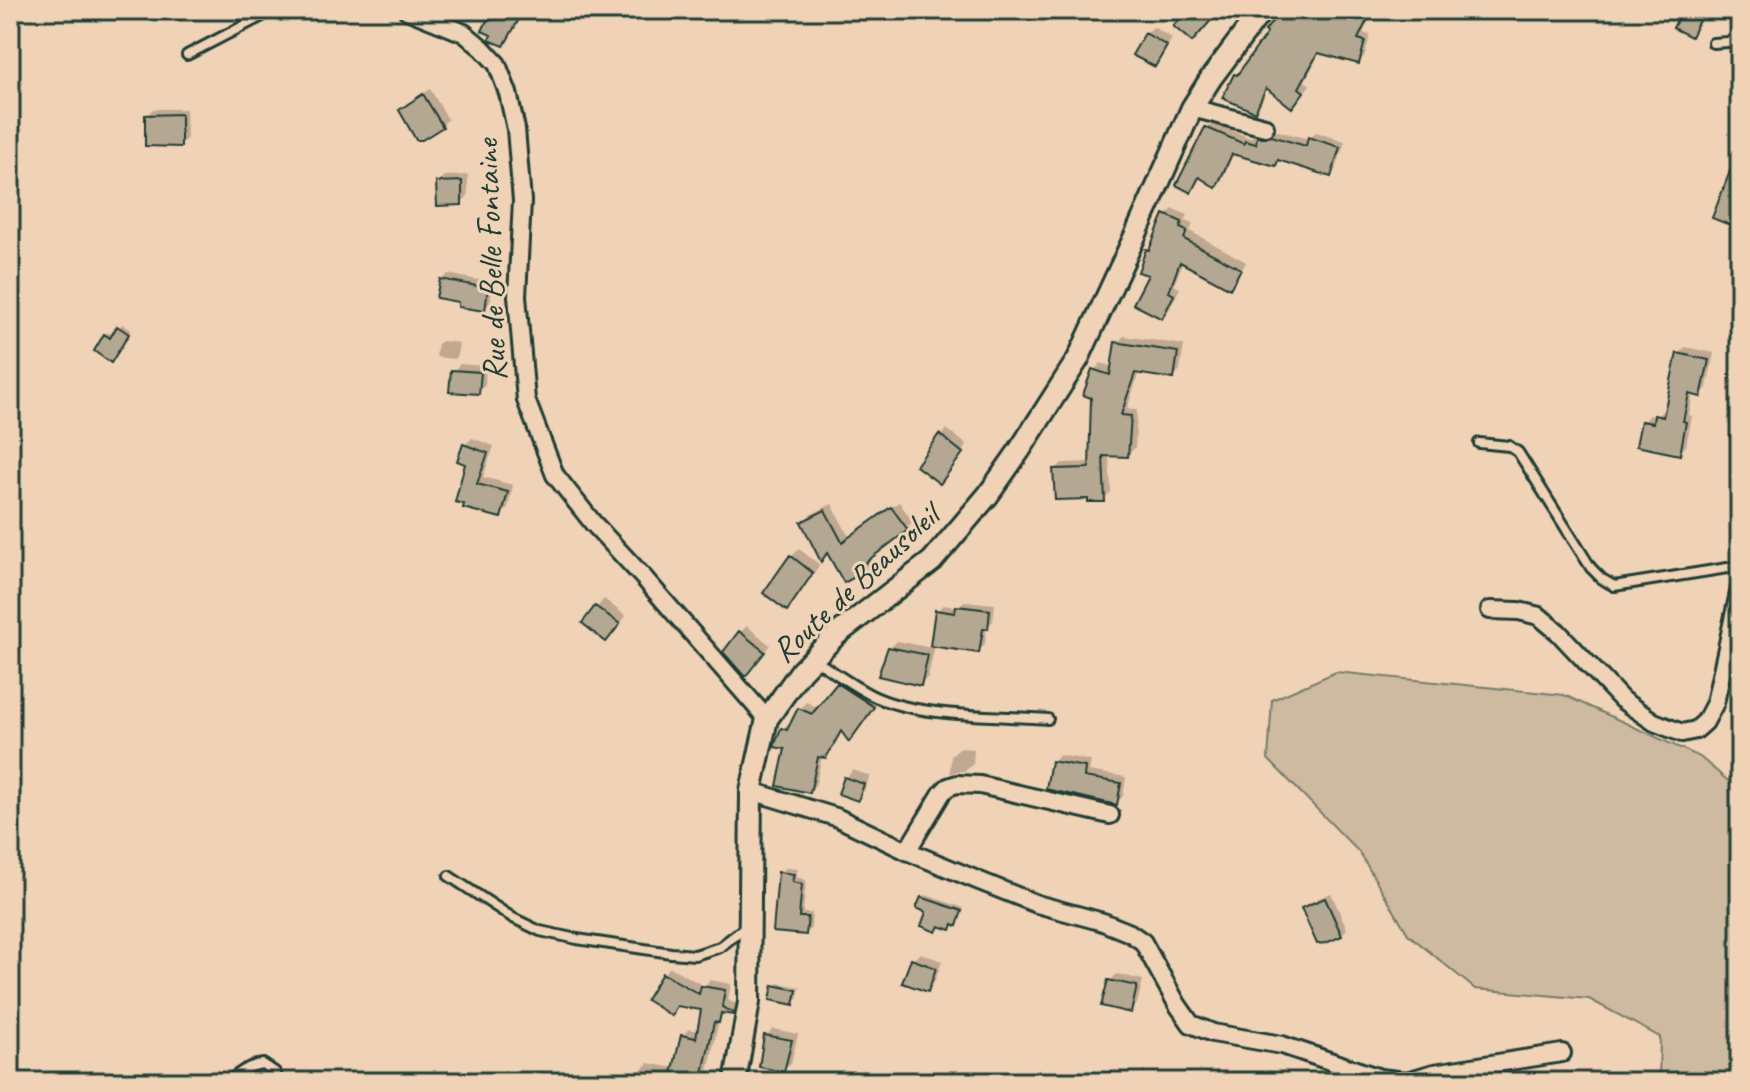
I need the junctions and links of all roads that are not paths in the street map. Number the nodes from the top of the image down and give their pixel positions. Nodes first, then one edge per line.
1 (274, 10) edge
2 (407, 10) edge
3 (1262, 10) edge
4 (1740, 35) edge
5 (1713, 43) dead end
6 (187, 55) dead end
7 (1192, 108) junction
8 (1265, 127) dead end
9 (1479, 443) dead end
10 (1740, 566) edge
11 (1740, 588) edge
12 (1490, 610) dead end
13 (813, 659) junction
14 (767, 719) junction
15 (1048, 719) dead end
16 (751, 791) junction
17 (1110, 815) dead end
18 (907, 851) junction
19 (449, 876) dead end
20 (751, 923) junction
21 (1562, 1053) dead end
22 (229, 1082) edge
23 (279, 1082) edge
24 (735, 1082) edge

1 - 6 lane
2 - 14 street, Rue de Belle Fontaine
3 - 7 street, Route de Beausoleil
4 - 5 lane
7 - 8 street
7 - 13 street, Route de Beausoleil
9 - 10 lane
11 - 12 street
13 - 14 street, Route de Beausoleil
13 - 15 lane
14 - 16 street, Route de Beausoleil
16 - 18 street
16 - 20 street, Route de Beausoleil
17 - 18 street
18 - 21 street
19 - 20 lane
20 - 24 street, Route de Beausoleil
22 - 23 lane

